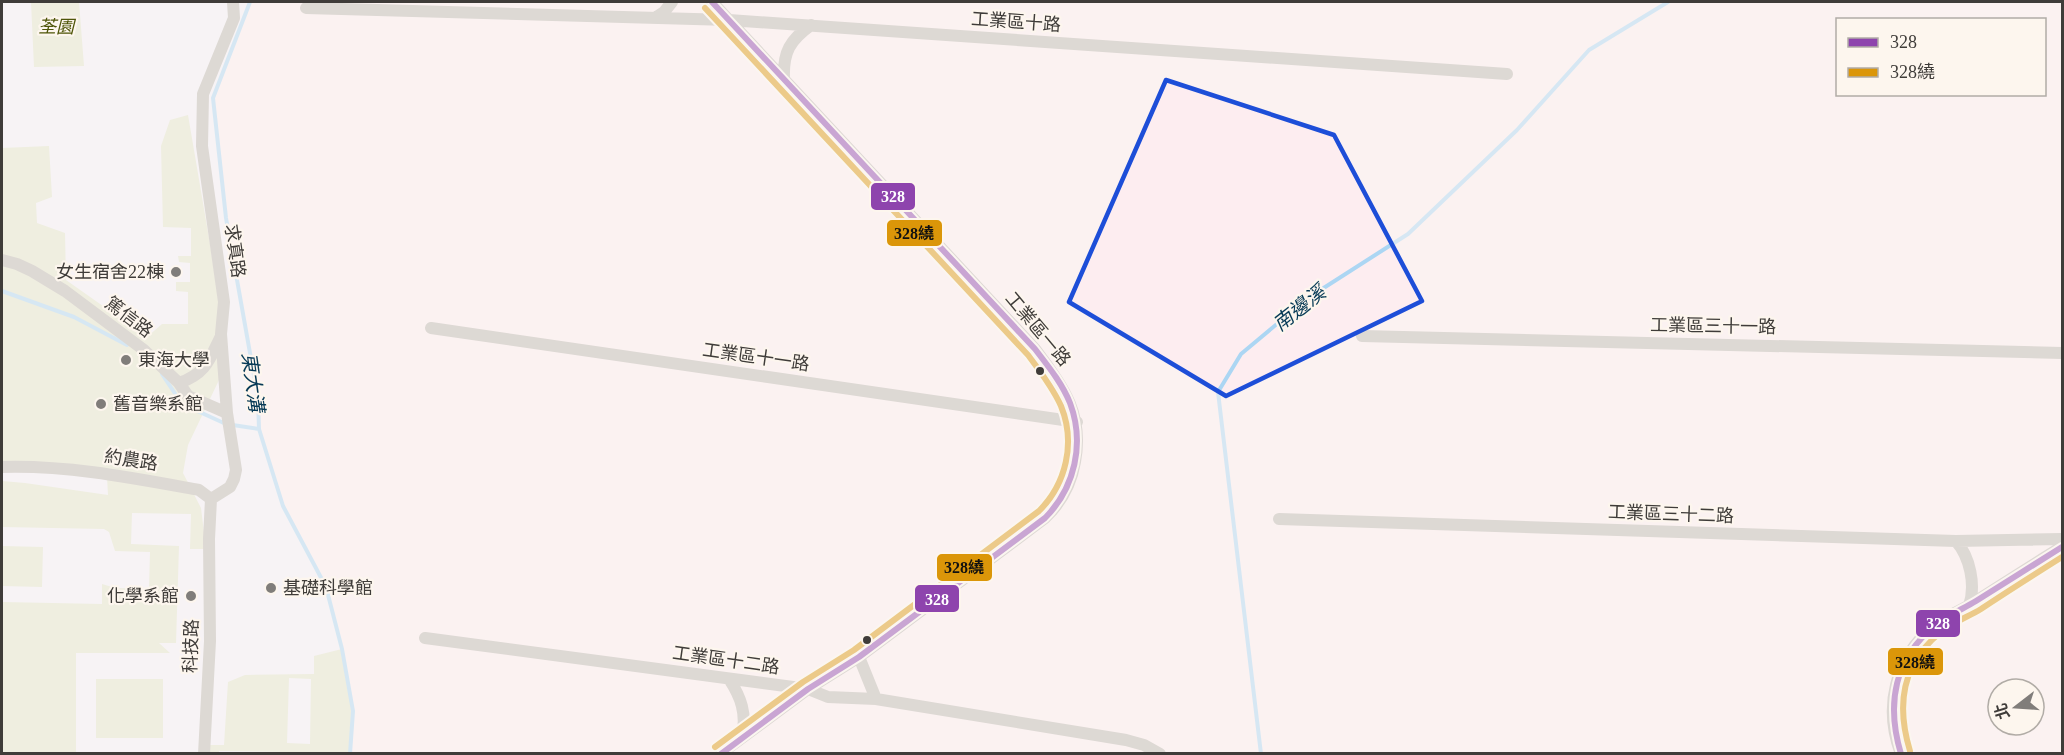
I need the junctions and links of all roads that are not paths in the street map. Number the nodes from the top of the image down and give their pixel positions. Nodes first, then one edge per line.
1 (233, 2) edge
2 (672, 2) edge
3 (712, 2) edge
4 (306, 8) dead end
5 (655, 18) junction
6 (729, 20) junction
7 (812, 26) junction
8 (1507, 74) dead end
9 (784, 78) junction
10 (2, 260) edge
11 (431, 328) dead end
12 (222, 334) junction
13 (1362, 336) dead end
14 (2062, 353) edge
15 (179, 383) junction
16 (227, 413) junction
17 (1077, 422) junction
18 (2, 466) edge
19 (211, 499) junction
20 (1279, 519) dead end
21 (2062, 539) edge
22 (1956, 541) junction
23 (2062, 546) edge
24 (1969, 606) junction
25 (425, 638) dead end
26 (859, 657) junction
27 (729, 679) junction
28 (808, 689) junction
29 (876, 699) junction
30 (742, 736) junction
31 (204, 753) edge
32 (720, 753) edge
33 (1160, 753) edge
34 (1901, 753) edge

1 - 12 street, 求真路
2 - 5 street
3 - 6 street, 工業區一路
4 - 5 street, 工業區十路
5 - 6 street, 工業區十路
6 - 7 street, 工業區十路
6 - 9 street, 工業區一路
7 - 8 street, 工業區十路
7 - 9 street
9 - 17 street, 工業區一路
10 - 15 street, 篤信路
11 - 17 street, 工業區十一路
12 - 15 street
12 - 16 street, 求真路
13 - 14 street, 工業區三十一路
15 - 16 street, 篤信路
16 - 19 street, 求真路
17 - 26 street, 工業區一路
18 - 19 street, 約農路
19 - 31 street, 科技路
20 - 22 street, 工業區三十二路
21 - 22 street, 工業區三十二路
22 - 24 street
23 - 24 street
24 - 34 street
25 - 27 street, 工業區十二路
26 - 28 street, 工業區一路
26 - 29 street
27 - 28 street, 工業區十二路
27 - 30 street
28 - 29 street, 工業區十二路
28 - 30 street, 工業區一路
29 - 33 street, 工業區十二路
30 - 32 street, 工業區一路

